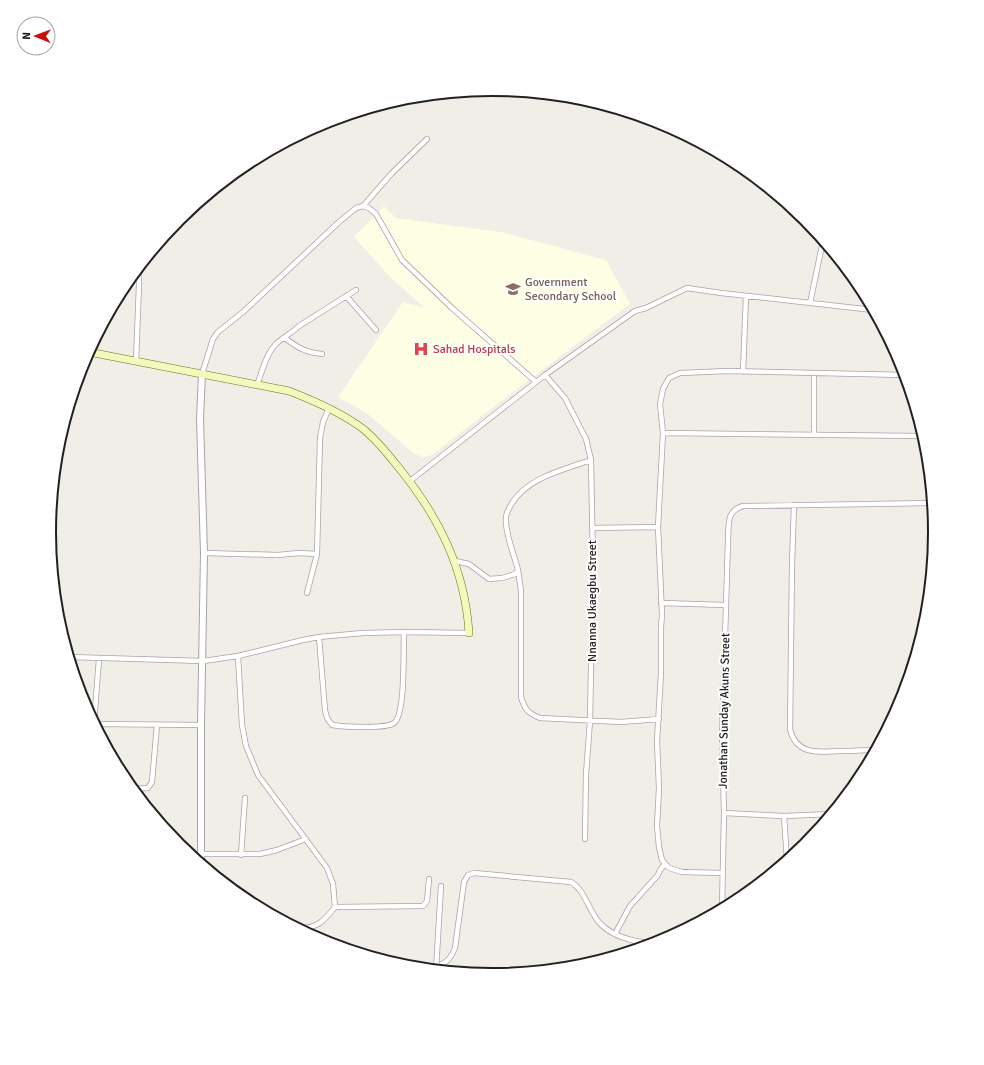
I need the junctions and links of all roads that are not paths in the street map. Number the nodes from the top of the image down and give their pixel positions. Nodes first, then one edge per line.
1 (427, 139) dead end
2 (363, 206) junction
3 (822, 247) edge
4 (139, 277) edge
5 (356, 290) dead end
6 (346, 296) junction
7 (746, 296) junction
8 (810, 303) junction
9 (867, 309) edge
10 (376, 330) dead end
11 (285, 338) junction
12 (95, 353) edge
13 (322, 354) dead end
14 (136, 362) junction
15 (742, 372) junction
16 (814, 373) junction
17 (202, 374) junction
18 (545, 375) junction
19 (898, 375) edge
20 (536, 382) junction
21 (257, 385) junction
22 (329, 408) junction
23 (663, 433) junction
24 (814, 434) junction
25 (917, 436) edge
26 (591, 460) junction
27 (410, 481) junction
28 (927, 503) edge
29 (794, 505) junction
30 (658, 527) junction
31 (592, 528) junction
32 (204, 553) junction
33 (317, 554) junction
34 (455, 561) junction
35 (518, 570) junction
36 (307, 593) dead end
37 (660, 603) junction
38 (726, 605) junction
39 (404, 632) junction
40 (469, 633) joint
41 (319, 637) junction
42 (238, 656) junction
43 (75, 657) edge
44 (99, 659) junction
45 (203, 661) junction
46 (95, 712) edge
47 (659, 719) junction
48 (590, 721) junction
49 (101, 724) edge
50 (157, 725) junction
51 (201, 725) junction
52 (870, 750) edge
53 (139, 789) edge
54 (245, 798) dead end
55 (724, 813) junction
56 (825, 814) edge
57 (784, 816) junction
58 (306, 839) junction
59 (585, 839) dead end
60 (787, 852) edge
61 (201, 854) joint
62 (241, 855) junction
63 (665, 864) junction
64 (722, 872) junction
65 (429, 879) dead end
66 (441, 886) dead end
67 (722, 902) edge
68 (335, 907) junction
69 (309, 928) edge
70 (615, 934) junction
71 (640, 942) edge
72 (437, 965) edge
73 (441, 966) edge

1 - 2 street
2 - 17 street
2 - 20 street
3 - 8 street
4 - 14 street
5 - 6 street
6 - 10 street
6 - 11 street
7 - 8 street
7 - 15 street
7 - 18 street
8 - 9 street
11 - 13 street
11 - 21 street
12 - 14 main road
14 - 17 main road
15 - 16 street
15 - 23 street
16 - 19 street
16 - 24 street
17 - 21 main road
17 - 32 street
18 - 20 street
18 - 26 street, Nnanna Ukaegbu Street
20 - 27 street
21 - 22 main road
22 - 27 main road
22 - 33 street
23 - 24 street
23 - 30 street
24 - 25 street
26 - 31 street, Nnanna Ukaegbu Street
26 - 35 street
27 - 34 main road
28 - 29 street
29 - 38 street, Jonathan Sunday Akuns Street
29 - 52 street
30 - 31 street
30 - 37 street
31 - 48 street, Nnanna Ukaegbu Street
32 - 33 street
32 - 45 street
33 - 36 street
34 - 35 street
34 - 40 main road
35 - 48 street
37 - 38 street
37 - 47 street
38 - 55 street, Jonathan Sunday Akuns Street
39 - 40 street
39 - 41 street
39 - 41 street
41 - 42 street
42 - 45 street
42 - 58 street
43 - 44 street
44 - 45 street
44 - 46 street
45 - 51 street
47 - 48 street
47 - 63 street
48 - 59 street, Nnanna Ukaegbu Street
49 - 50 street
50 - 51 street
50 - 53 street
51 - 61 street
54 - 62 street
55 - 57 street
55 - 64 street, Jonathan Sunday Akuns Street
56 - 57 street
57 - 60 street
58 - 62 street
58 - 68 street
61 - 62 street
63 - 64 street
63 - 70 street
64 - 67 street, Jonathan Sunday Akuns Street
65 - 68 street
66 - 72 street
68 - 69 street
70 - 71 street
70 - 73 street

